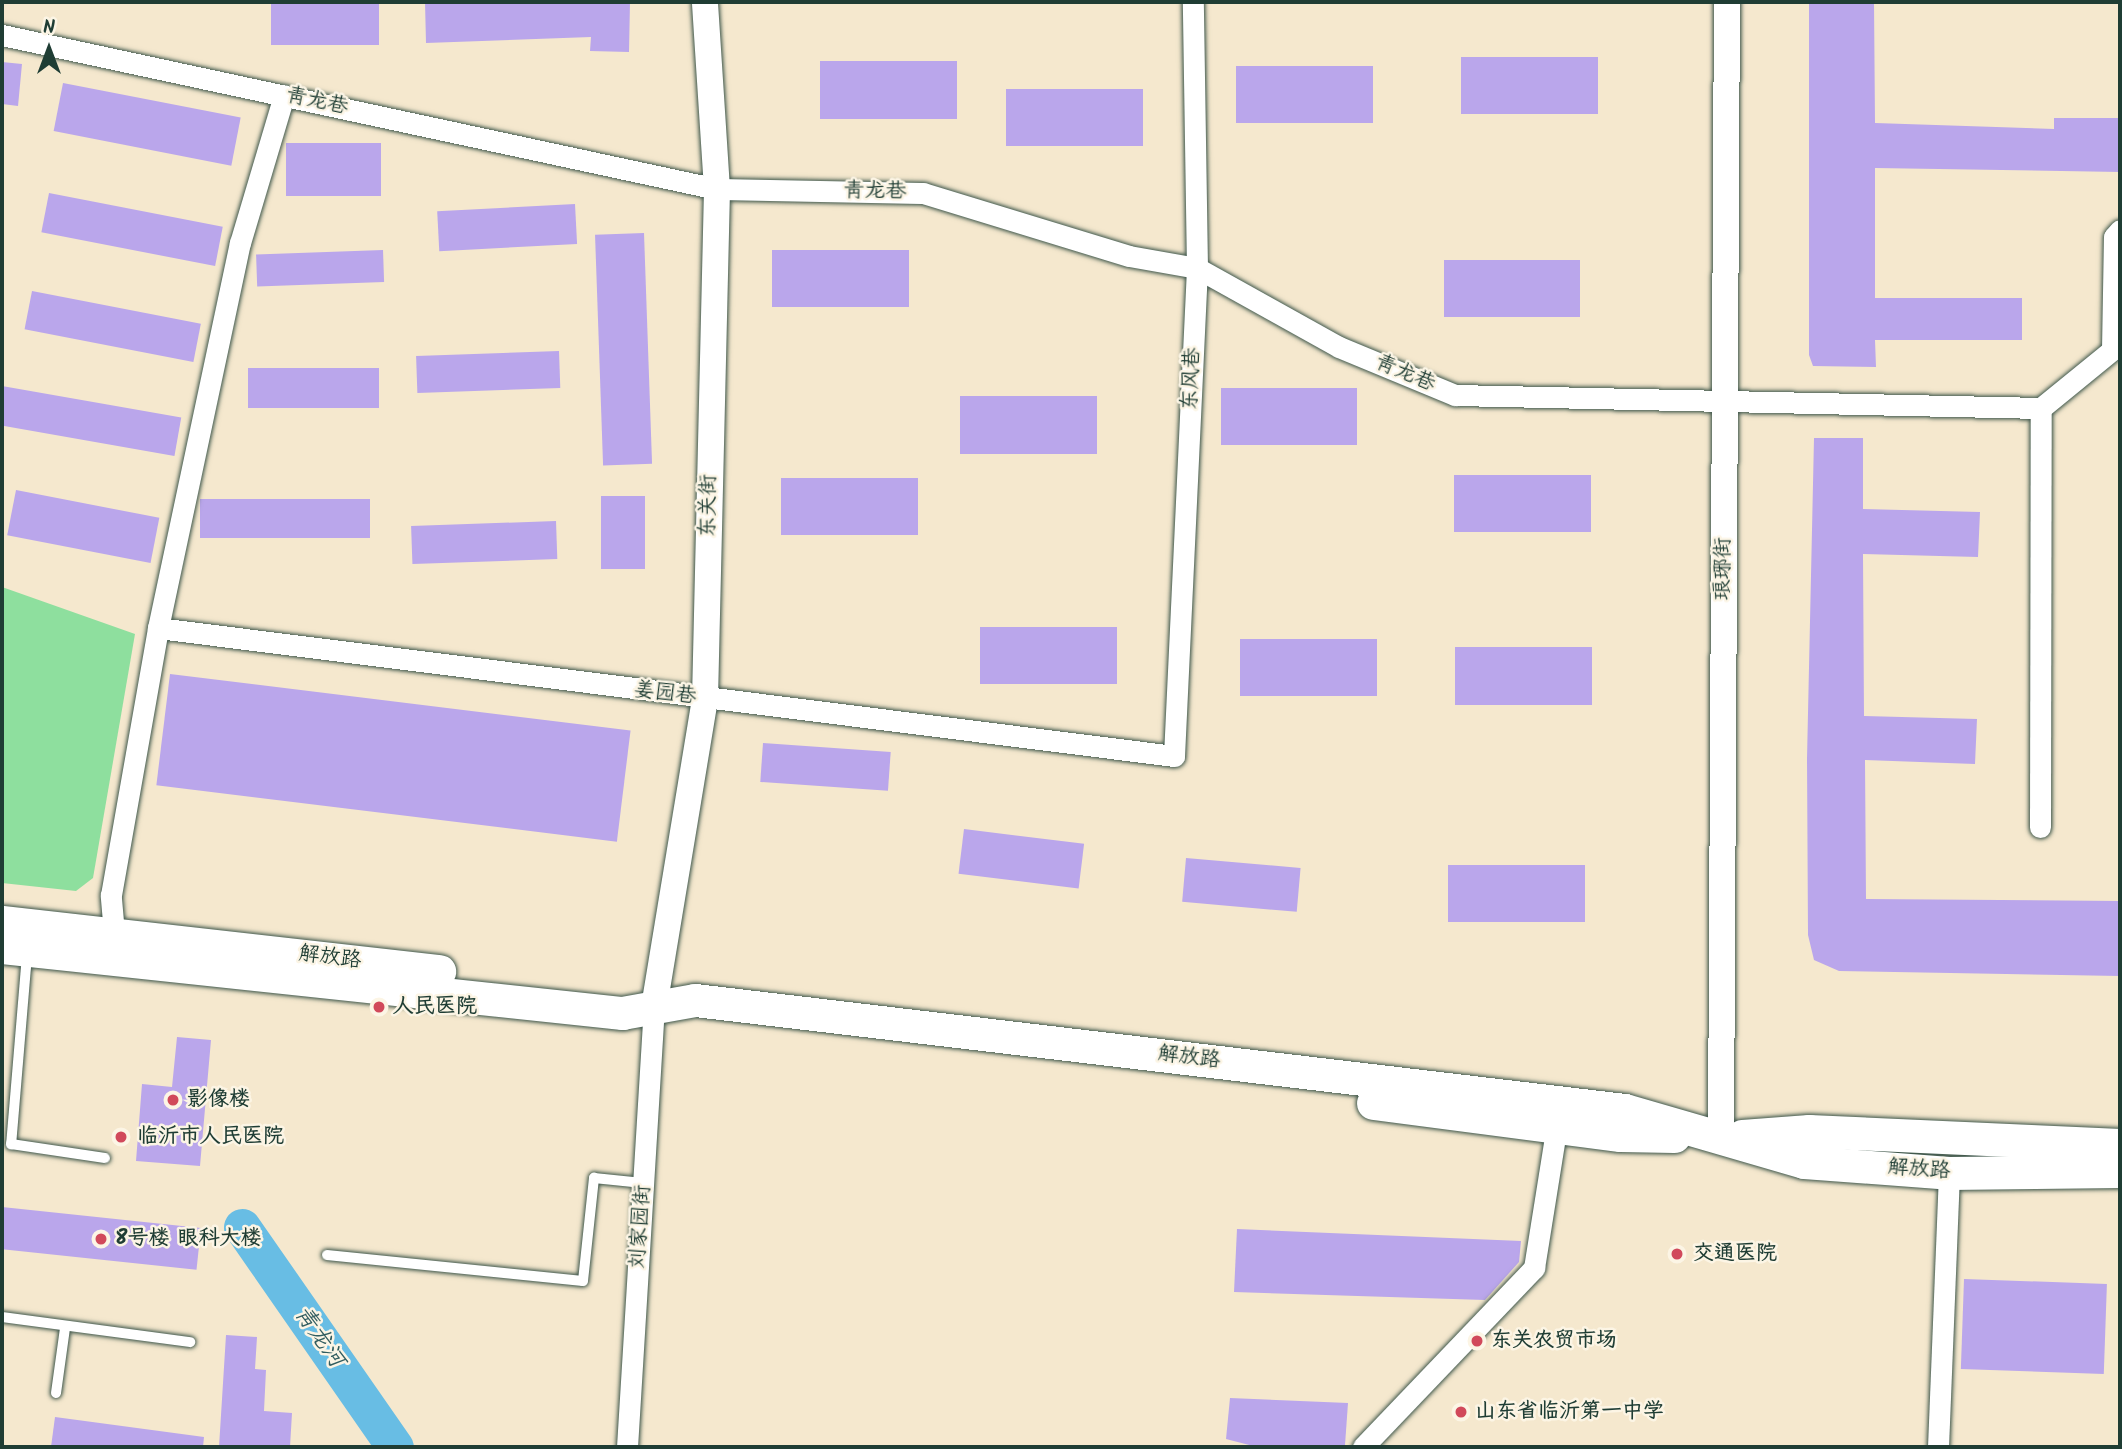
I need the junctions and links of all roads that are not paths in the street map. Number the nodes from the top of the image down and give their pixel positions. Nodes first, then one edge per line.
1 (705, 2) edge
2 (1193, 2) edge
3 (1727, 2) edge
4 (2, 35) edge
5 (284, 95) junction
6 (717, 189) junction
7 (2120, 230) edge
8 (1197, 268) junction
9 (1724, 398) junction
10 (2041, 408) junction
11 (158, 628) junction
12 (705, 699) junction
13 (1174, 756) joint
14 (2039, 827) dead end
15 (2, 922) edge
16 (114, 933) junction
17 (14, 949) edge
18 (654, 1007) junction
19 (2, 1111) edge
20 (16, 1113) junction
21 (1557, 1125) junction
22 (1721, 1137) junction
23 (2120, 1145) edge
24 (105, 1157) dead end
25 (2120, 1171) edge
26 (1949, 1173) junction
27 (643, 1183) junction
28 (327, 1255) dead end
29 (2, 1317) edge
30 (65, 1328) junction
31 (190, 1342) dead end
32 (56, 1393) dead end
33 (627, 1447) edge
34 (1363, 1447) edge
35 (1938, 1447) edge

1 - 6 street, 东关街
2 - 8 street, 东风巷
3 - 9 street, 琅琊街
4 - 5 street, 青龙巷
5 - 6 street, 青龙巷
5 - 11 street
6 - 8 street, 青龙巷
6 - 12 street, 东关街
7 - 10 street
8 - 9 street, 青龙巷
8 - 13 street, 东风巷
9 - 10 street, 青龙巷
9 - 22 street, 琅琊街
10 - 14 street
11 - 12 street, 姜园巷
11 - 16 street
12 - 13 street, 姜园巷
12 - 18 street, 东关街
15 - 16 main road, 解放路
16 - 18 main road, 解放路
17 - 18 main road, 解放路
17 - 20 lane
18 - 21 main road, 解放路
18 - 22 main road, 解放路
18 - 27 street, 刘家园街
19 - 20 lane
20 - 24 lane
21 - 22 main road, 解放路
21 - 34 street
22 - 23 main road, 解放路
22 - 26 main road, 解放路
25 - 26 main road, 解放路
26 - 35 street
27 - 28 lane
27 - 33 street, 刘家园街
29 - 30 lane
30 - 31 lane
30 - 32 lane

